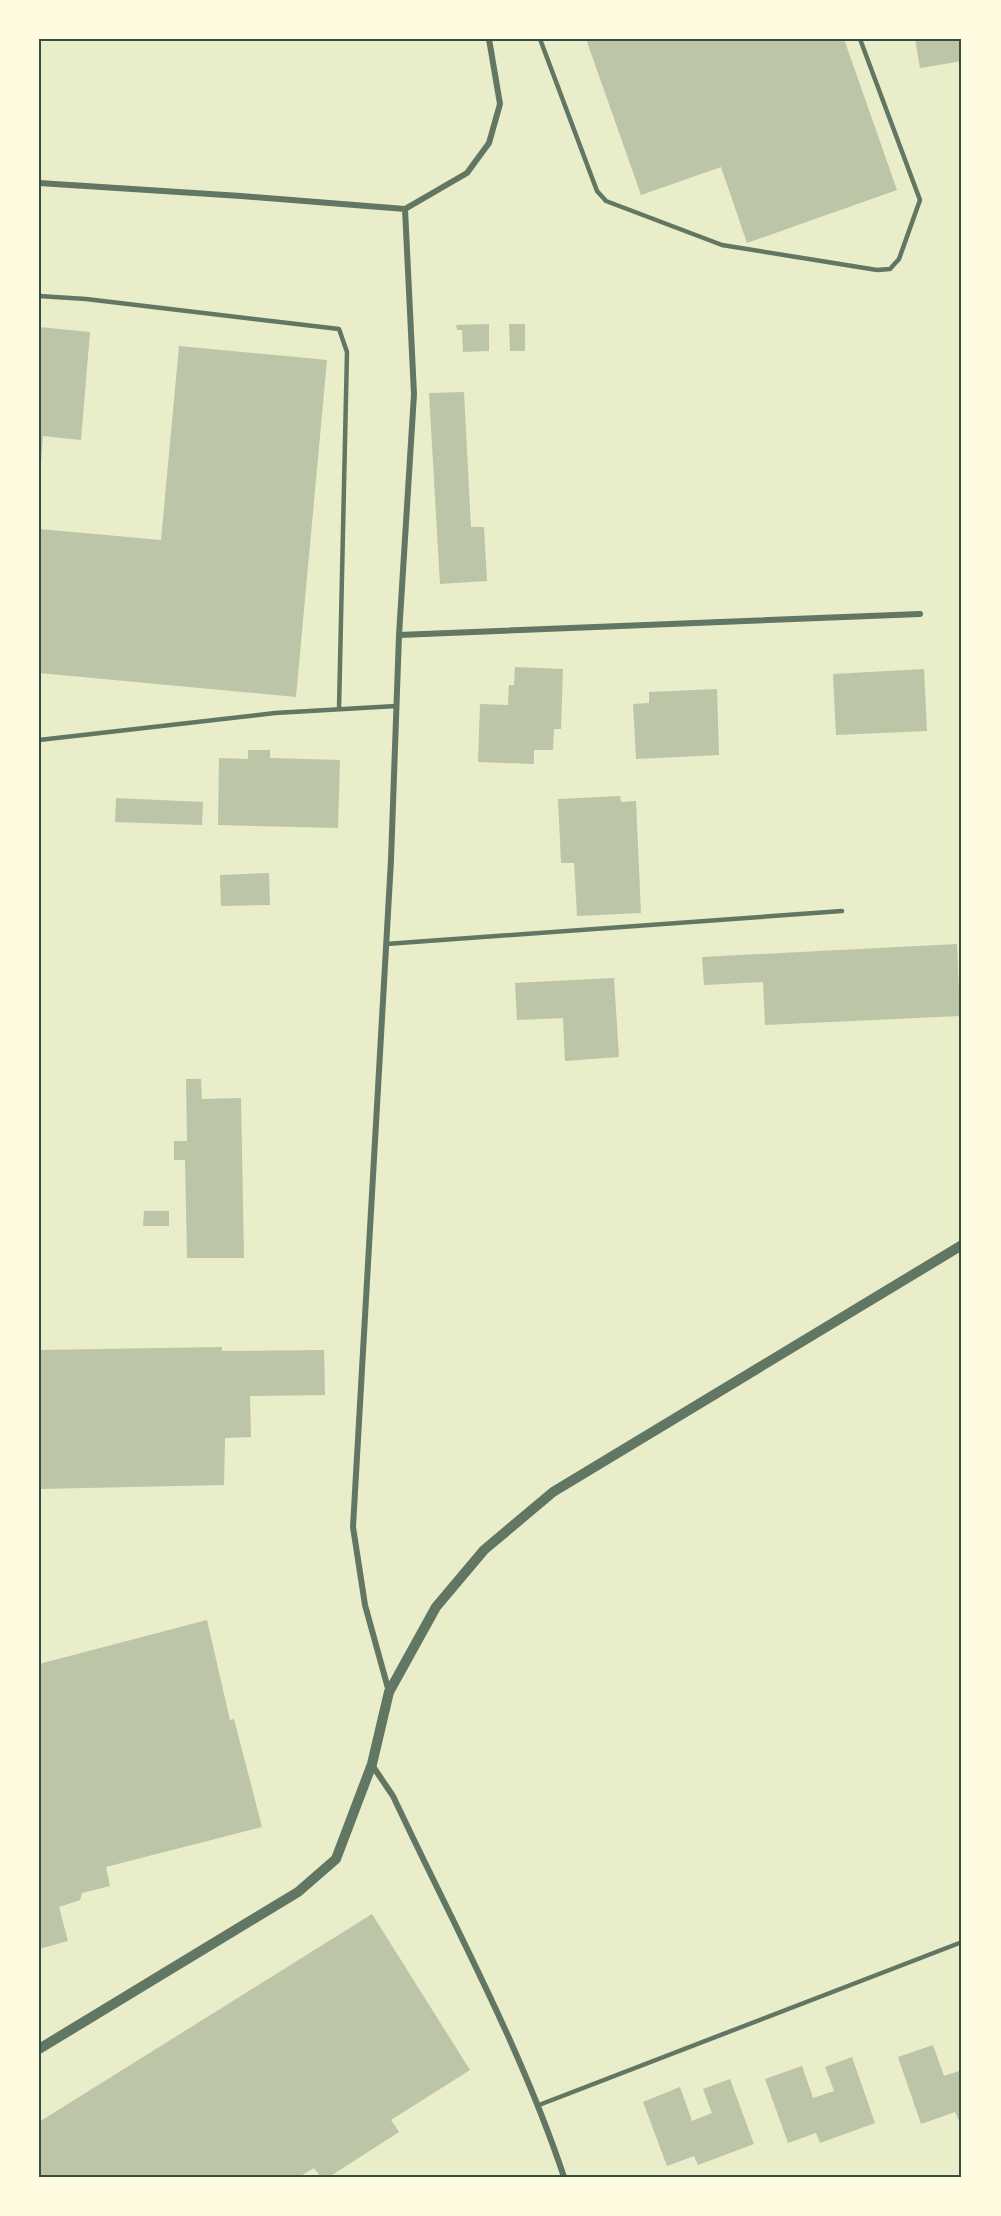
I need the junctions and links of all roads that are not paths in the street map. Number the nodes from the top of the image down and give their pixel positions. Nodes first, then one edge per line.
1 (489, 39) edge
2 (540, 39) edge
3 (860, 39) edge
4 (39, 183) edge
5 (405, 208) junction
6 (39, 296) edge
7 (920, 614) dead end
8 (399, 635) junction
9 (396, 706) junction
10 (339, 709) junction
11 (39, 740) edge
12 (842, 911) dead end
13 (386, 944) junction
14 (962, 1245) edge
15 (389, 1692) junction
16 (372, 1764) junction
17 (962, 1942) edge
18 (39, 2049) edge
19 (539, 2105) junction
20 (564, 2177) edge

1 - 5 street
2 - 3 lane
4 - 5 street
5 - 8 street
6 - 10 lane
7 - 8 street
8 - 9 street
9 - 10 lane
9 - 13 street
10 - 11 lane
12 - 13 lane
13 - 15 street
14 - 15 street
15 - 16 street
16 - 18 street
16 - 19 street
17 - 19 lane
19 - 20 street

